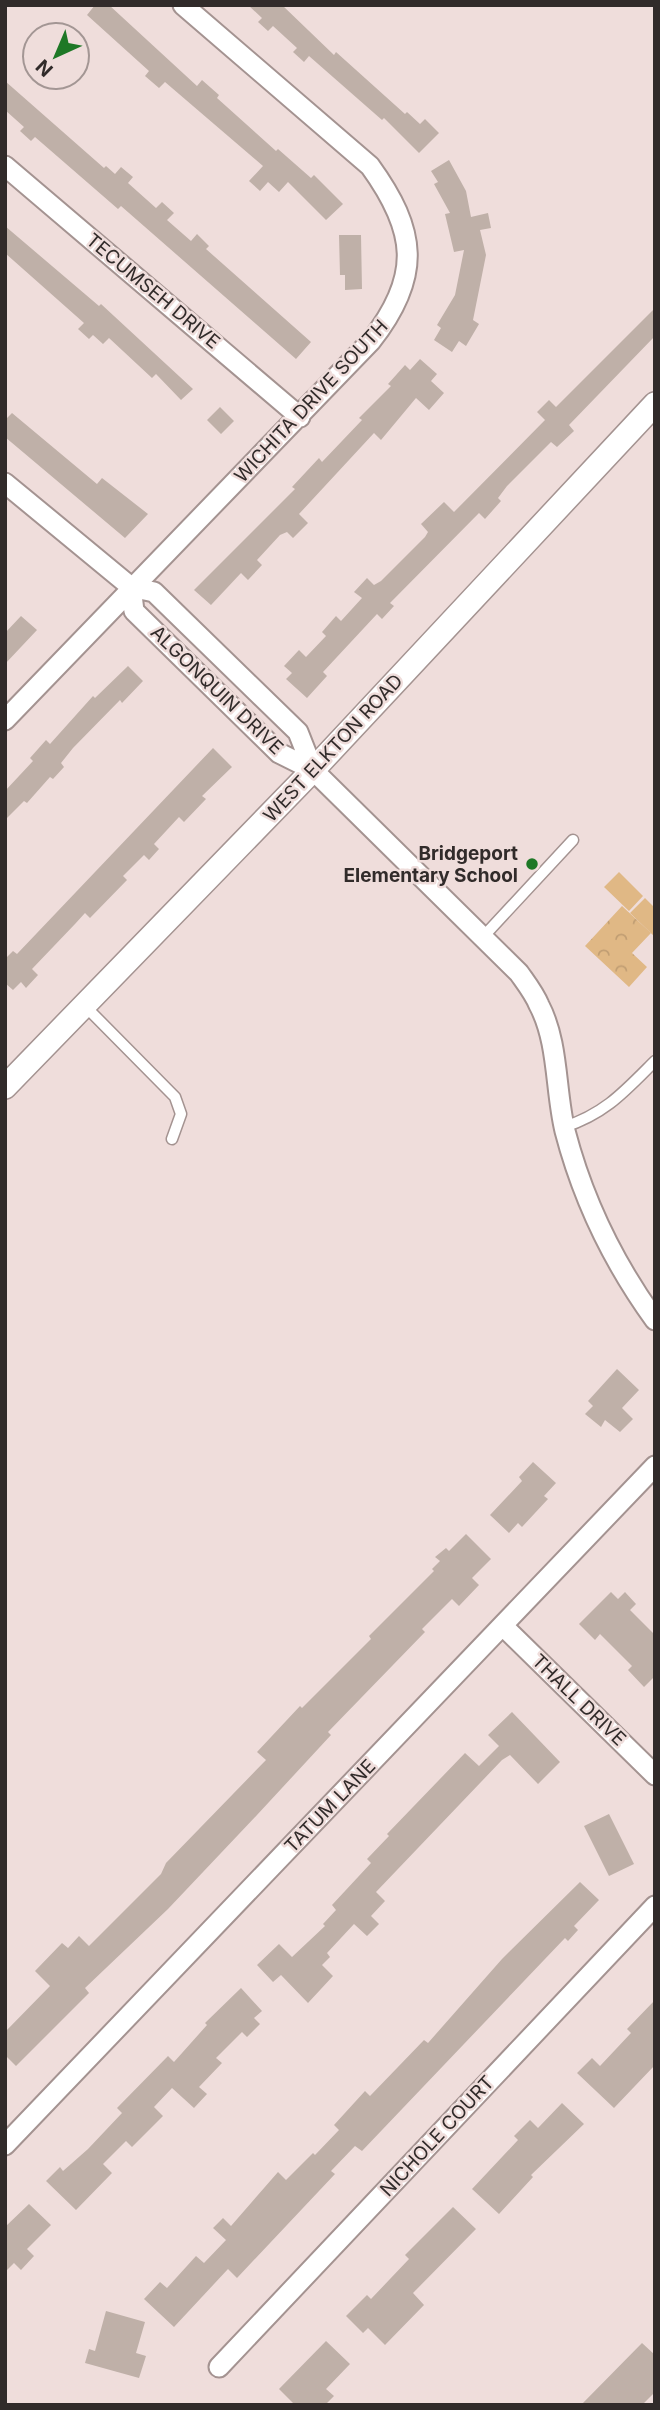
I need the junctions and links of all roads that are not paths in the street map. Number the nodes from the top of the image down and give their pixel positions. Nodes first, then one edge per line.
1 (183, 5) edge
2 (5, 166) edge
3 (655, 404) edge
4 (300, 417) junction
5 (5, 483) edge
6 (131, 587) junction
7 (5, 720) edge
8 (313, 770) junction
9 (572, 840) dead end
10 (483, 937) junction
11 (85, 1006) junction
12 (655, 1061) edge
13 (5, 1087) edge
14 (564, 1127) junction
15 (172, 1139) dead end
16 (655, 1320) edge
17 (655, 1466) edge
18 (503, 1626) junction
19 (655, 1775) edge
20 (655, 1906) edge
21 (5, 2145) edge
22 (219, 2367) dead end

1 - 4 street, WICHITA DRIVE SOUTH
2 - 4 street, TECUMSEH DRIVE
3 - 8 street, WEST ELKTON ROAD
4 - 6 street, WICHITA DRIVE SOUTH
5 - 6 street, ALGONQUIN DRIVE
6 - 7 street, WICHITA DRIVE SOUTH
6 - 8 street, ALGONQUIN DRIVE
6 - 8 street, ALGONQUIN DRIVE
8 - 10 street
8 - 11 street, WEST ELKTON ROAD
9 - 10 lane
10 - 14 street
11 - 13 street, WEST ELKTON ROAD
11 - 15 lane
12 - 14 lane
14 - 16 street
17 - 18 street, TATUM LANE
18 - 19 street, THALL DRIVE
18 - 21 street, TATUM LANE
20 - 22 street, NICHOLE COURT

